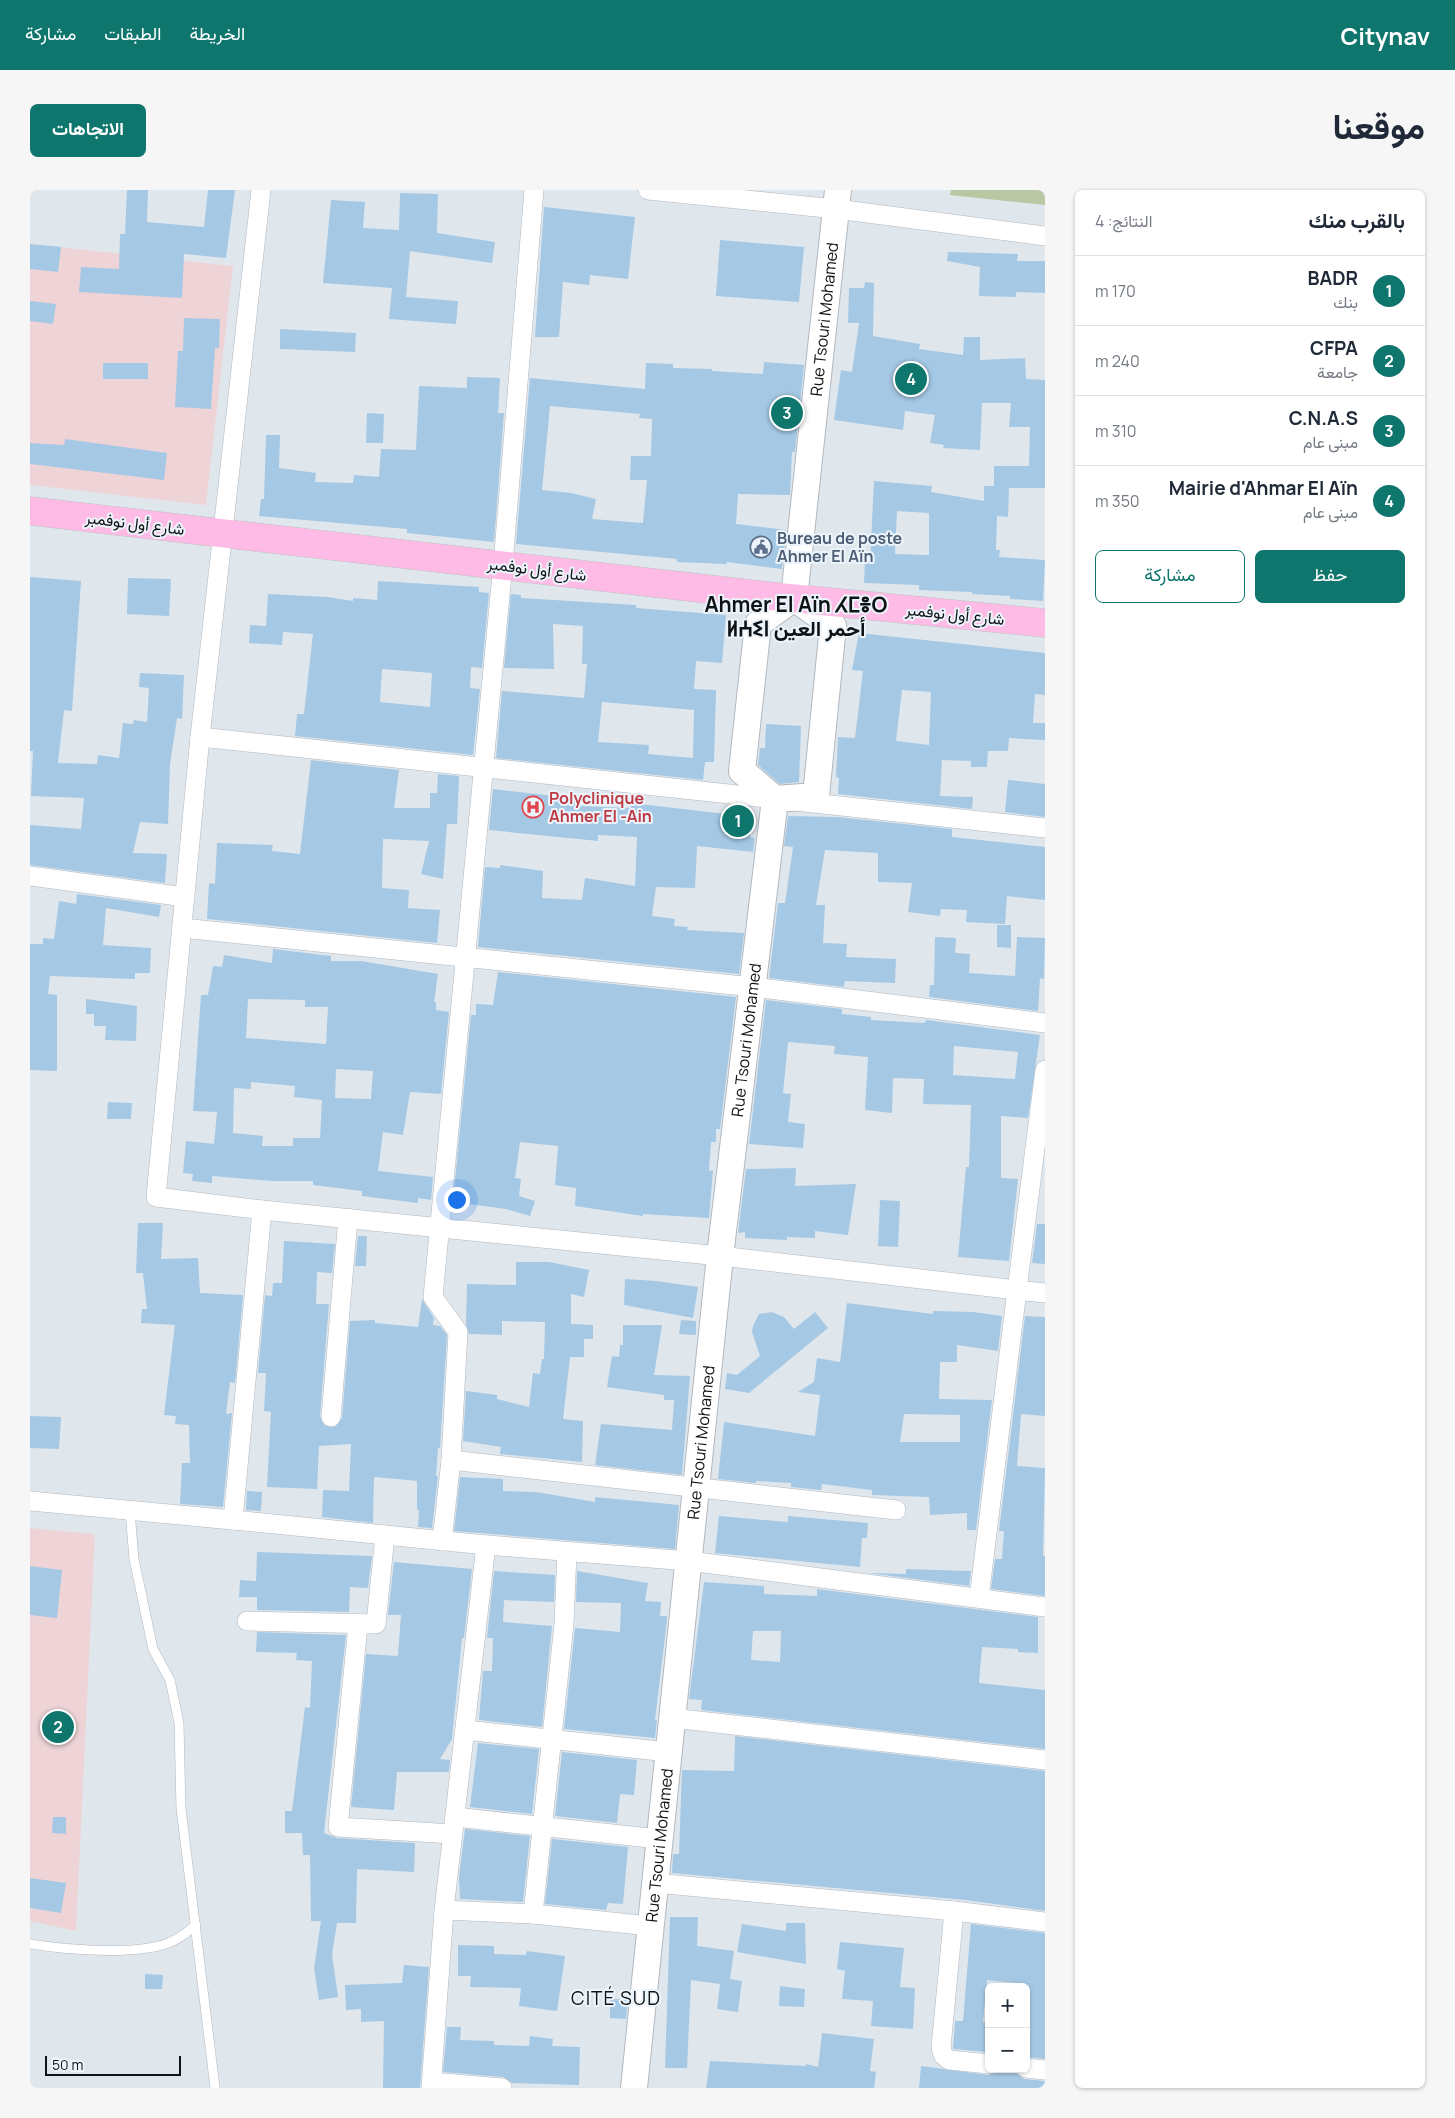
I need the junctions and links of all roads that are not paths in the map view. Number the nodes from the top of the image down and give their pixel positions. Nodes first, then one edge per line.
1 (261, 190) edge
2 (534, 190) edge
3 (648, 190) edge
4 (837, 200) edge
5 (1045, 236) edge
6 (30, 511) edge
7 (223, 533) junction
8 (503, 564) junction
9 (794, 598) junction
10 (1045, 623) edge
11 (200, 737) junction
12 (483, 767) junction
13 (775, 799) junction
14 (1045, 828) edge
15 (30, 876) edge
16 (185, 897) junction
17 (182, 928) junction
18 (465, 957) junction
19 (753, 987) junction
20 (1045, 1023) edge
21 (1045, 1070) edge
22 (262, 1210) junction
23 (348, 1218) junction
24 (438, 1226) junction
25 (720, 1256) junction
26 (1017, 1290) junction
27 (1045, 1293) edge
28 (331, 1417) dead end
29 (451, 1460) junction
30 (696, 1489) junction
31 (30, 1501) edge
32 (896, 1510) dead end
33 (130, 1511) junction
34 (233, 1520) junction
35 (385, 1535) junction
36 (442, 1541) junction
37 (486, 1545) junction
38 (568, 1552) junction
39 (689, 1561) junction
40 (979, 1598) junction
41 (1045, 1607) edge
42 (247, 1620) dead end
43 (358, 1625) junction
44 (672, 1718) junction
45 (465, 1730) junction
46 (552, 1740) junction
47 (668, 1752) junction
48 (1045, 1760) edge
49 (454, 1826) junction
50 (542, 1826) junction
51 (659, 1839) junction
52 (655, 1883) junction
53 (444, 1910) junction
54 (954, 1911) junction
55 (533, 1914) junction
56 (1045, 1922) edge
57 (196, 1925) junction
58 (650, 1926) junction
59 (30, 1944) edge
60 (985, 2064) edge
61 (1030, 2068) edge
62 (1045, 2070) edge
63 (431, 2085) edge
64 (215, 2088) edge
65 (502, 2088) edge
66 (634, 2088) edge

1 - 7 street
2 - 8 street
3 - 4 street
4 - 5 street
4 - 9 street, Rue Tsouri Mohamed
6 - 7 main road, شارع أول نوفمبر
7 - 8 main road, شارع أول نوفمبر
7 - 11 street
8 - 9 main road, شارع أول نوفمبر
8 - 12 street
9 - 10 main road, شارع أول نوفمبر
9 - 13 street
9 - 13 street
11 - 12 street
11 - 16 street
12 - 13 street
12 - 18 street
13 - 14 street
13 - 19 street, Rue Tsouri Mohamed
15 - 16 street
16 - 17 street
17 - 18 street
17 - 22 street
18 - 19 street
18 - 24 street
19 - 20 street
19 - 25 street, Rue Tsouri Mohamed
21 - 26 street
22 - 23 street
22 - 34 street
23 - 24 street
23 - 28 street
24 - 25 street
24 - 29 street
25 - 26 street
25 - 30 street, Rue Tsouri Mohamed
26 - 27 street
26 - 40 street
29 - 30 street
29 - 36 street
30 - 32 street
30 - 39 street, Rue Tsouri Mohamed
31 - 33 street
33 - 34 street
33 - 57 lane
34 - 35 street
35 - 36 street
35 - 43 street
36 - 37 street
37 - 38 street
37 - 45 street
38 - 39 street
38 - 46 street
39 - 40 street
39 - 44 street, Rue Tsouri Mohamed
40 - 41 street
42 - 43 street
43 - 49 street
44 - 47 street, Rue Tsouri Mohamed
44 - 48 street
45 - 46 street
45 - 49 street
46 - 47 street
46 - 50 street
47 - 51 street, Rue Tsouri Mohamed
49 - 50 street
49 - 53 street
50 - 51 street
50 - 55 street
51 - 52 street, Rue Tsouri Mohamed
52 - 54 street
52 - 58 street, Rue Tsouri Mohamed
53 - 55 street
53 - 63 street
54 - 56 street
54 - 60 street
55 - 58 street
57 - 59 lane
57 - 64 lane
58 - 66 street, Rue Tsouri Mohamed
61 - 62 street
63 - 65 street

